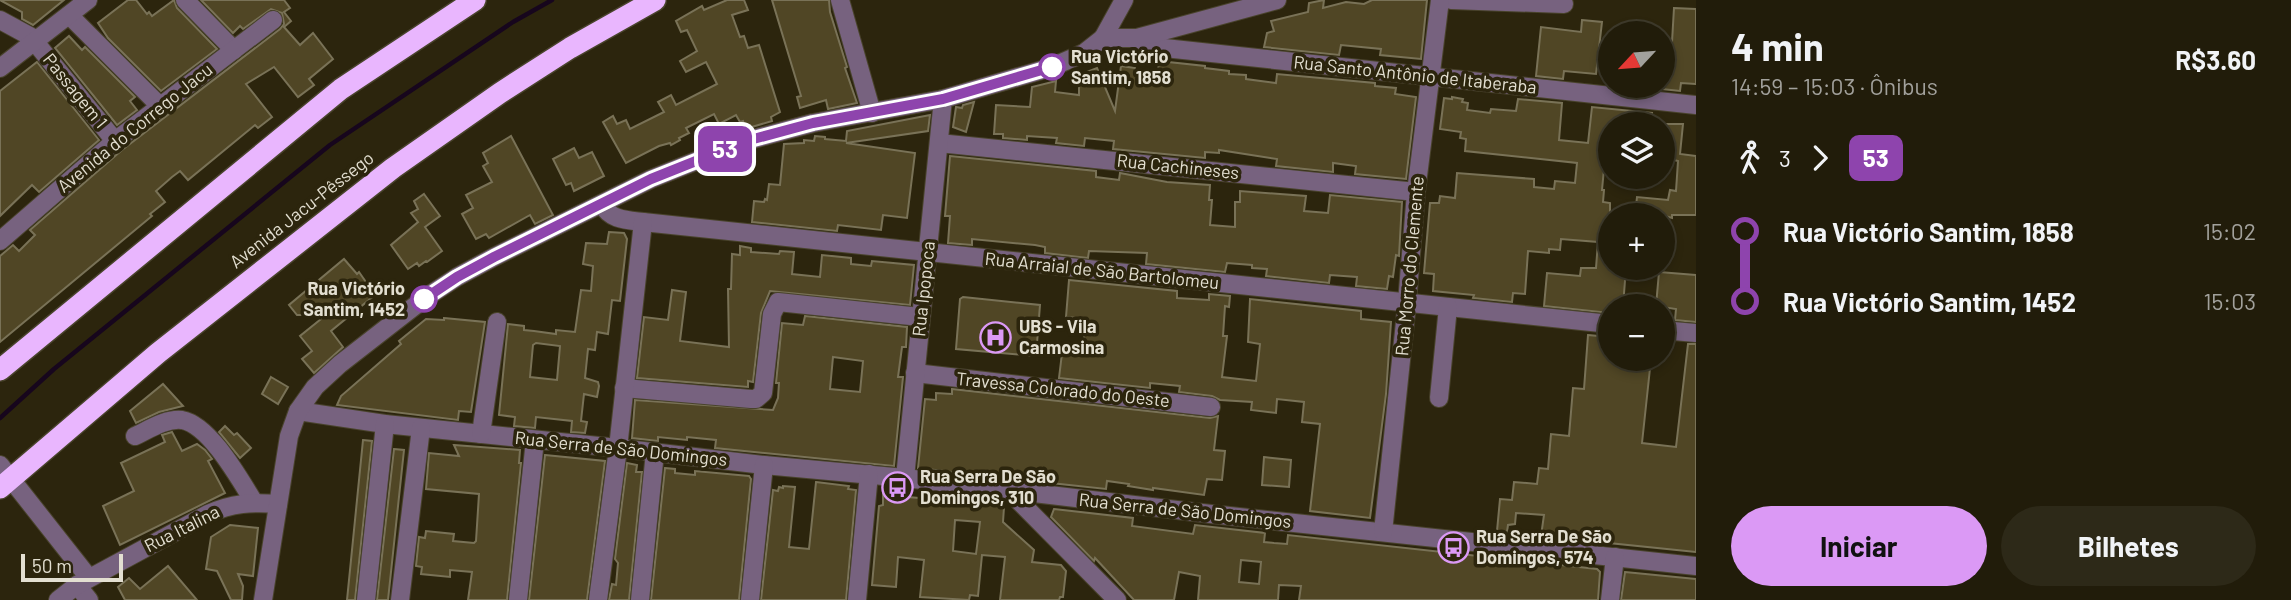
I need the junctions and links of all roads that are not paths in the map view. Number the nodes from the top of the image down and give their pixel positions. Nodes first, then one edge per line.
1 (88, 0) edge
2 (185, 0) edge
3 (475, 0) edge
4 (655, 0) edge
5 (839, 0) edge
6 (1124, 0) edge
7 (1277, 0) edge
8 (1440, 0) edge
9 (1451, 0) edge
10 (1564, 4) dead end
11 (69, 15) junction
12 (0, 20) edge
13 (273, 20) dead end
14 (1104, 38) junction
15 (1138, 38) junction
16 (36, 41) junction
17 (234, 50) junction
18 (0, 68) edge
19 (1431, 77) junction
20 (943, 99) junction
21 (1696, 105) edge
22 (160, 106) junction
23 (872, 113) junction
24 (116, 141) junction
25 (939, 143) junction
26 (1416, 192) junction
27 (602, 204) junction
28 (643, 222) junction
29 (0, 240) edge
30 (928, 252) junction
31 (1407, 303) junction
32 (1448, 307) junction
33 (920, 317) junction
34 (497, 322) dead end
35 (1598, 323) edge
36 (1675, 331) edge
37 (1696, 333) edge
38 (0, 370) edge
39 (915, 373) junction
40 (624, 388) junction
41 (1439, 398) dead end
42 (1211, 407) dead end
43 (298, 411) junction
44 (385, 424) junction
45 (421, 428) junction
46 (481, 434) junction
47 (135, 436) dead end
48 (536, 440) junction
49 (618, 448) junction
50 (655, 452) junction
51 (764, 466) junction
52 (869, 474) junction
53 (4, 476) edge
54 (905, 478) junction
55 (1010, 492) junction
56 (254, 502) junction
57 (278, 504) junction
58 (1382, 532) junction
59 (1615, 557) junction
60 (1696, 566) edge
61 (83, 581) junction
62 (58, 600) edge
63 (89, 600) edge
64 (263, 600) edge
65 (366, 600) edge
66 (400, 600) edge
67 (518, 600) edge
68 (598, 600) edge
69 (640, 600) edge
70 (750, 600) edge
71 (857, 600) edge
72 (1117, 600) edge
73 (1610, 600) edge

1 - 11 street
2 - 17 street
3 - 38 highway
4 - 53 highway, Avenida Jacu-Pêssego
5 - 23 street
6 - 14 street
7 - 15 street
8 - 19 street, Rua Morro do Clemente
9 - 10 street
11 - 16 street
11 - 22 street
12 - 16 street
13 - 17 street, Avenida do Corrego Jacu
14 - 15 street
14 - 20 street
15 - 19 street, Rua Santo Antônio de Itaberaba
16 - 18 street
16 - 24 street, Passagem 1
17 - 22 street, Avenida do Corrego Jacu
19 - 21 street, Rua Santo Antônio de Itaberaba
19 - 26 street, Rua Morro do Clemente
20 - 23 street
20 - 25 street, Rua Ipopoca
22 - 24 street, Avenida do Corrego Jacu
23 - 27 street
24 - 29 street, Avenida do Corrego Jacu
25 - 26 street, Rua Cachineses
25 - 30 street, Rua Ipopoca
26 - 31 street, Rua Morro do Clemente
27 - 28 street, Rua Arraial de São Bartolomeu
27 - 43 street
28 - 30 street, Rua Arraial de São Bartolomeu
28 - 40 street
30 - 31 street, Rua Arraial de São Bartolomeu
30 - 33 street, Rua Ipopoca
31 - 32 street, Rua Arraial de São Bartolomeu
31 - 58 street, Rua Morro do Clemente
32 - 35 street, Rua Arraial de São Bartolomeu
32 - 41 street
33 - 39 street, Rua Ipopoca
33 - 40 street
34 - 46 street
36 - 37 street
39 - 42 street, Travessa Colorado do Oeste
39 - 54 street, Rua Ipopoca
40 - 49 street
43 - 44 street, Rua Serra de São Domingos
43 - 57 street
44 - 45 street, Rua Serra de São Domingos
44 - 65 street
45 - 46 street, Rua Serra de São Domingos
45 - 66 street
46 - 48 street, Rua Serra de São Domingos
47 - 56 street
48 - 49 street, Rua Serra de São Domingos
48 - 67 street
49 - 50 street, Rua Serra de São Domingos
49 - 68 street
50 - 51 street, Rua Serra de São Domingos
50 - 69 street
51 - 52 street, Rua Serra de São Domingos
51 - 70 street
52 - 54 street, Rua Serra de São Domingos
52 - 71 street
53 - 61 street
54 - 55 street, Rua Serra de São Domingos
55 - 58 street, Rua Serra de São Domingos
55 - 72 street
56 - 57 street, Rua Italina
56 - 61 street, Rua Italina
57 - 64 street
58 - 59 street, Rua Serra de São Domingos
59 - 60 street, Rua Serra de São Domingos
59 - 73 street
61 - 62 street, Rua Italina
61 - 63 street

